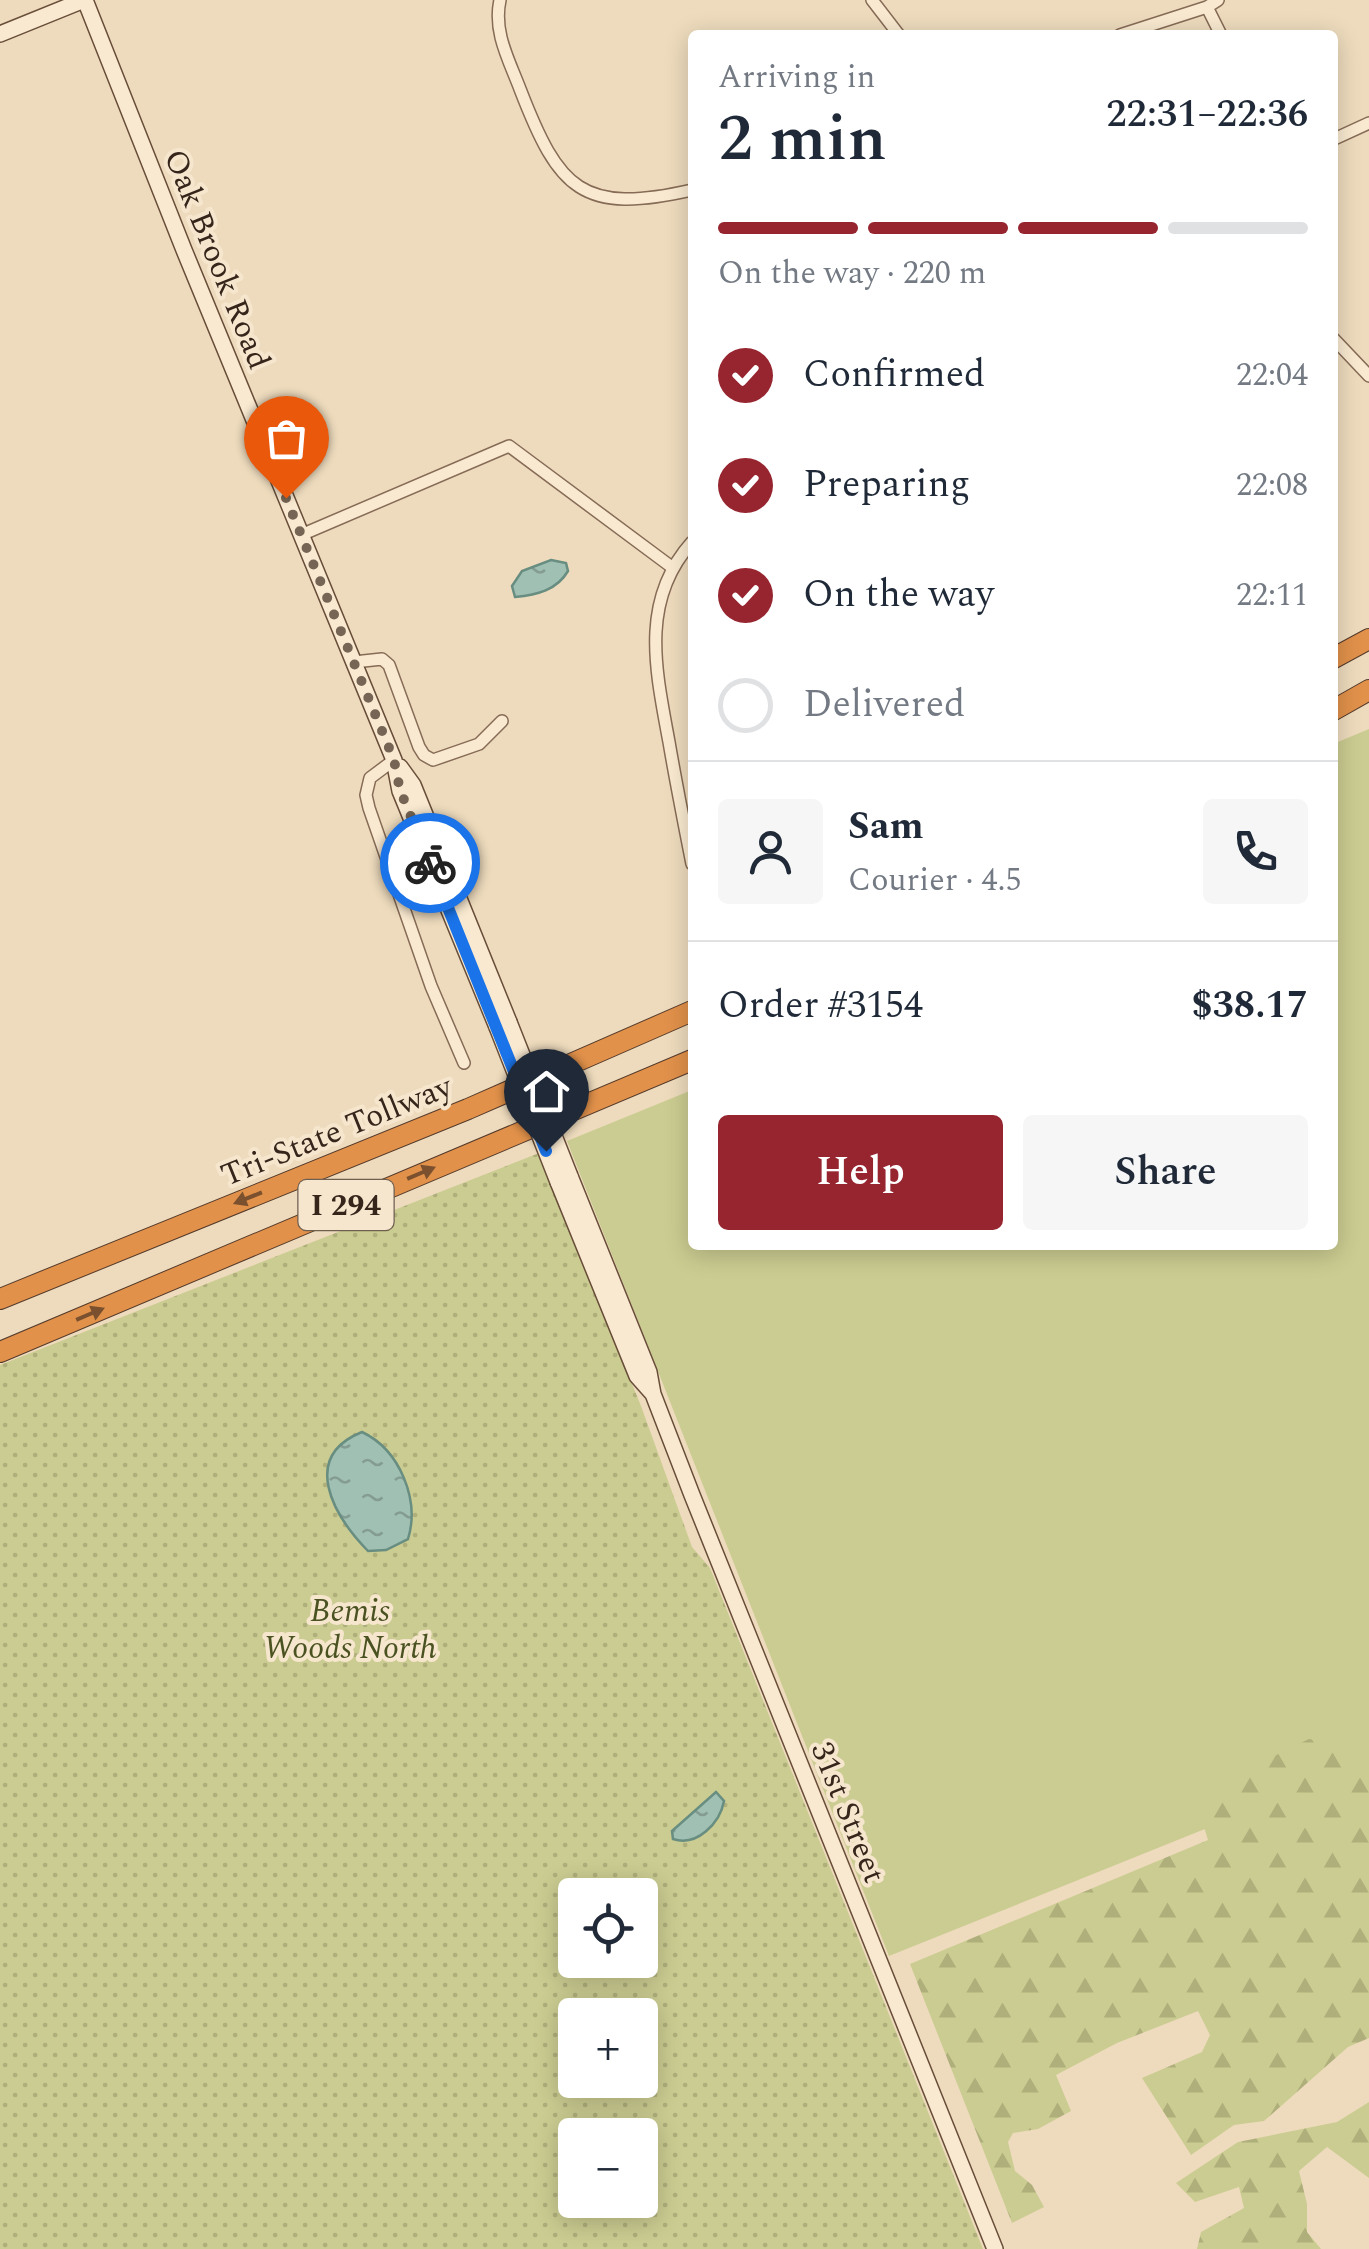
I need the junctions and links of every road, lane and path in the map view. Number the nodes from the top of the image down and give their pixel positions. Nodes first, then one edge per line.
1 (84, 0) edge
2 (500, 0) edge
3 (872, 0) edge
4 (1212, 3) edge
5 (895, 30) edge
6 (1134, 30) edge
7 (1220, 30) edge
8 (0, 34) edge
9 (1369, 124) edge
10 (1338, 137) edge
11 (688, 191) edge
12 (1338, 343) edge
13 (1369, 376) edge
14 (302, 534) junction
15 (688, 547) edge
16 (673, 568) junction
17 (1369, 639) edge
18 (1338, 656) edge
19 (354, 662) junction
20 (1369, 690) edge
21 (1369, 698) edge
22 (1338, 708) edge
23 (1338, 710) edge
24 (502, 722) dead end
25 (394, 760) junction
26 (688, 842) edge
27 (688, 1012) edge
28 (502, 1025) joint
29 (688, 1062) edge
30 (464, 1063) dead end
31 (0, 1299) edge
32 (0, 1352) edge
33 (995, 2249) edge

1 - 8 main road
1 - 14 main road, Oak Brook Road
2 - 11 street
3 - 5 street
4 - 6 street
4 - 7 street
9 - 10 street
12 - 13 street
14 - 16 street
14 - 19 main road, Oak Brook Road
15 - 16 street
16 - 26 street
17 - 18 highway
19 - 24 street
19 - 25 main road, Oak Brook Road
20 - 22 highway
21 - 23 highway
25 - 28 main road, Oak Brook Road
25 - 30 street
27 -> 31 highway, Tri-State Tollway / I 294
28 - 33 main road, 31st Street, bridge
32 -> 29 highway, I 294

